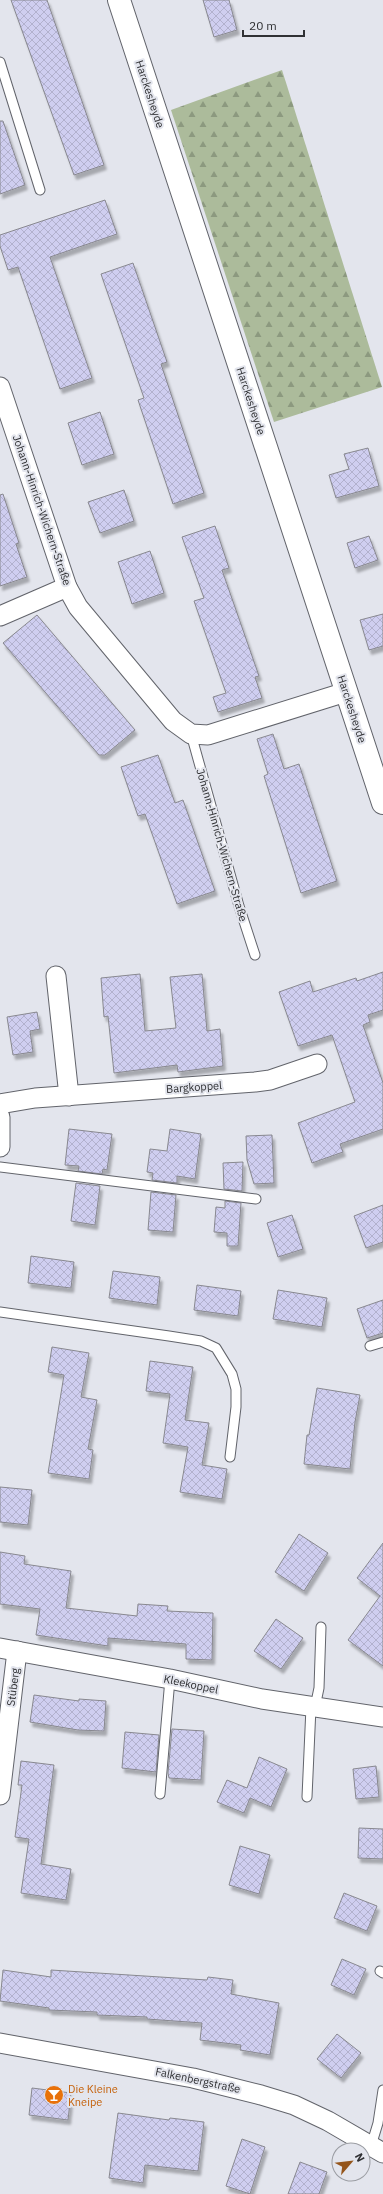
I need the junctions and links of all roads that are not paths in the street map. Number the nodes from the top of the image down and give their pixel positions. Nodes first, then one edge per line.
1 (119, 0) edge
2 (0, 62) edge
3 (40, 190) dead end
4 (0, 387) edge
5 (67, 587) junction
6 (0, 616) edge
7 (346, 692) junction
8 (191, 734) junction
9 (383, 803) edge
10 (255, 955) dead end
11 (56, 976) dead end
12 (317, 1064) dead end
13 (69, 1096) junction
14 (0, 1104) edge
15 (0, 1117) edge
16 (0, 1147) edge
17 (0, 1167) edge
18 (256, 1199) dead end
19 (0, 1312) edge
20 (383, 1342) edge
21 (370, 1346) dead end
22 (230, 1457) dead end
23 (321, 1627) dead end
24 (9, 1650) edge
25 (170, 1679) junction
26 (313, 1707) junction
27 (383, 1717) edge
28 (160, 1794) dead end
29 (0, 1795) edge
30 (307, 1797) dead end
31 (0, 2043) edge
32 (383, 2090) edge
33 (377, 2149) edge

1 - 7 main road, Harckesheyde
2 - 3 lane
4 - 5 street, Johann-Hinrich-Wichern-Straße
5 - 6 street
5 - 8 street, Johann-Hinrich-Wichern-Straße
7 - 8 street
7 - 9 main road, Harckesheyde
8 - 10 lane, Johann-Hinrich-Wichern-Straße
11 - 13 street
12 - 13 street, Bargkoppel
13 - 14 street, Bargkoppel
15 - 16 street
17 - 18 lane
19 - 22 lane
20 - 21 lane
23 - 26 lane
24 - 25 street, Kleekoppel
24 - 29 street, Stüberg
25 - 26 street, Kleekoppel
25 - 28 lane
26 - 27 street, Kleekoppel
26 - 30 lane
31 - 33 street, Falkenbergstraße
32 - 33 lane

